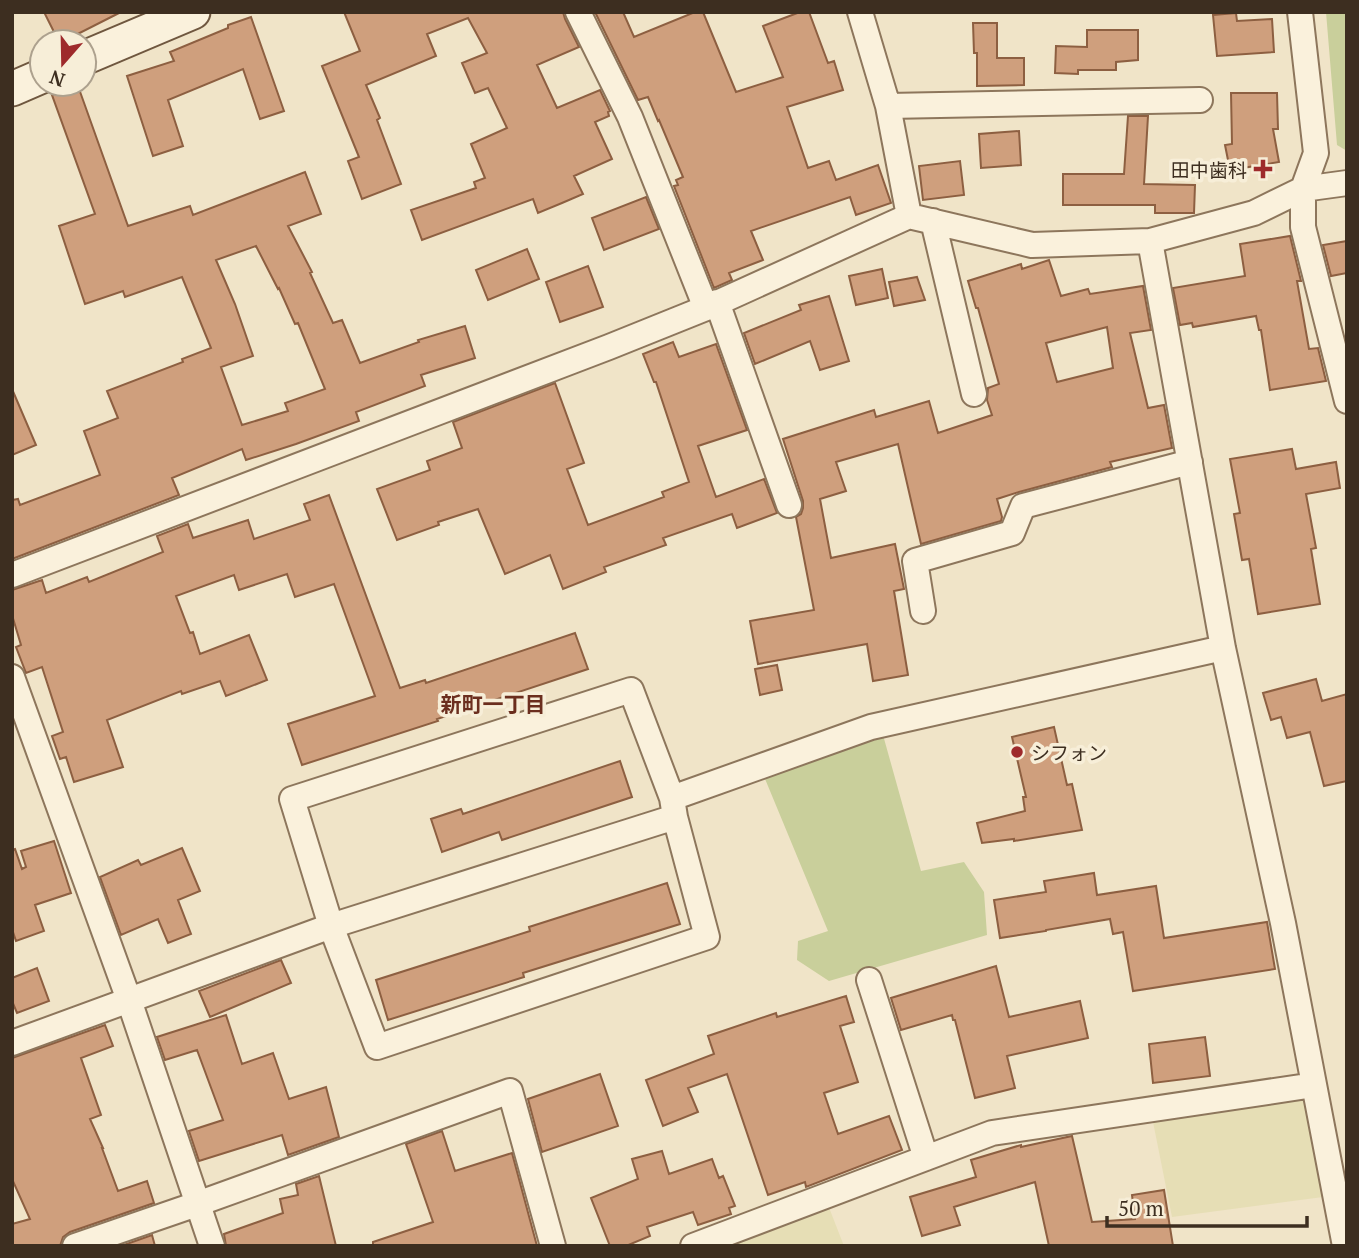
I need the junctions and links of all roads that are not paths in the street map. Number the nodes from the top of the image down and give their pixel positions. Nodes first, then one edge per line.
1 (194, 12) edge
2 (578, 12) edge
3 (860, 12) edge
4 (1300, 12) edge
5 (157, 19) edge
6 (98, 51) edge
7 (1200, 100) dead end
8 (888, 106) junction
9 (1347, 183) edge
10 (1303, 189) junction
11 (921, 218) junction
12 (1150, 242) junction
13 (712, 305) junction
14 (974, 394) dead end
15 (1347, 401) edge
16 (1190, 462) junction
17 (789, 505) dead end
18 (12, 576) edge
19 (923, 611) dead end
20 (1223, 648) junction
21 (12, 677) edge
22 (673, 807) junction
23 (331, 926) junction
24 (869, 980) dead end
25 (129, 1000) junction
26 (12, 1043) edge
27 (1314, 1085) junction
28 (926, 1158) junction
29 (197, 1204) junction
30 (75, 1246) edge
31 (212, 1246) edge
32 (553, 1246) edge
33 (692, 1246) edge
34 (1345, 1246) edge

1 - 5 main road
2 - 13 street
3 - 8 street
4 - 10 street
5 - 6 main road
7 - 8 street
8 - 11 street
9 - 10 street
10 - 12 street
10 - 15 street
11 - 12 street
11 - 13 street
11 - 14 street
12 - 16 street
13 - 17 street
13 - 18 street
16 - 19 street
16 - 20 street
20 - 22 street
20 - 27 street
21 - 25 street
22 - 23 street
22 - 23 street
22 - 23 street
23 - 25 street
24 - 28 street
25 - 26 street
25 - 29 street
27 - 28 street
27 - 34 street
28 - 33 street
29 - 30 street
29 - 31 street
29 - 32 street

